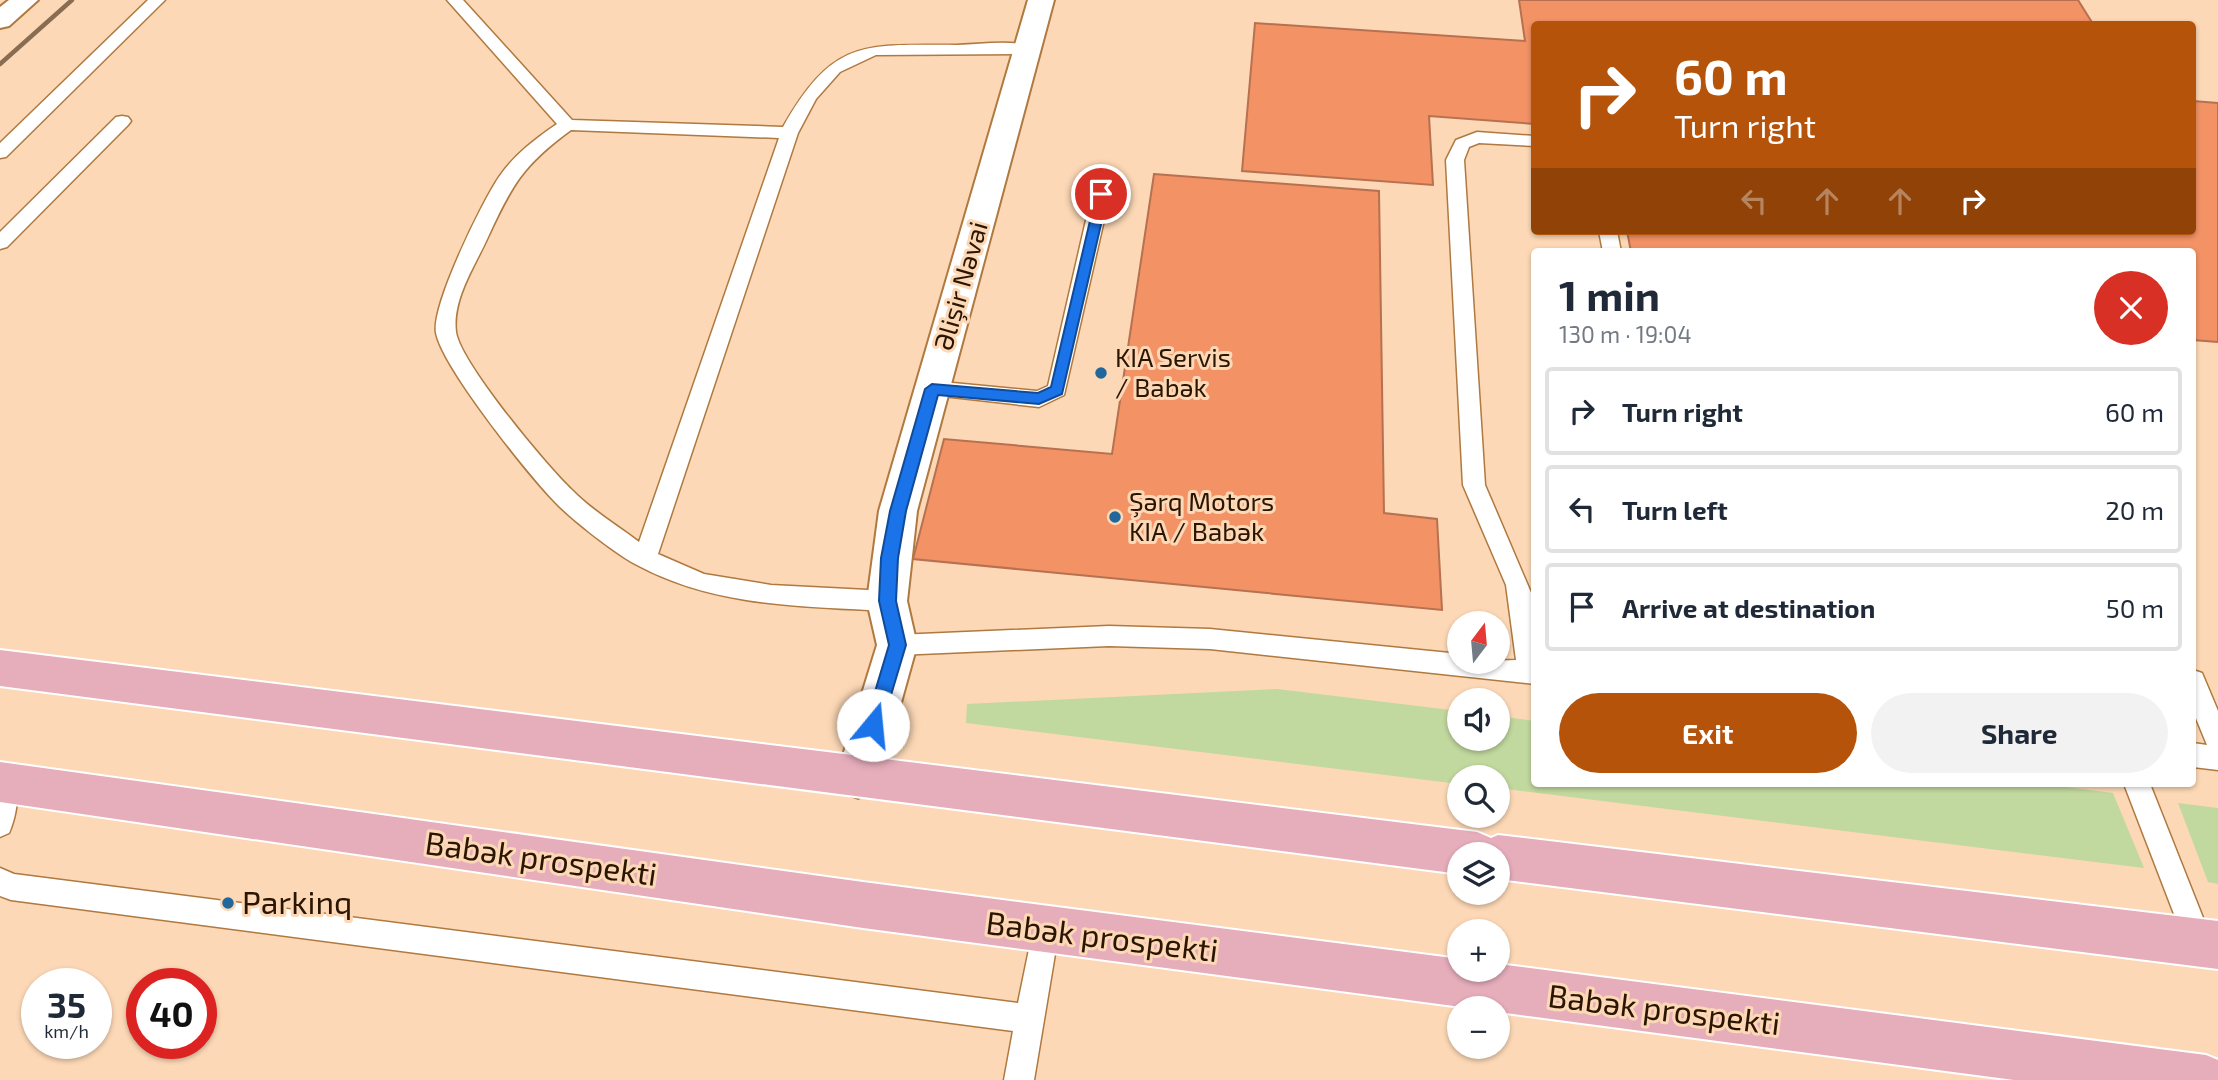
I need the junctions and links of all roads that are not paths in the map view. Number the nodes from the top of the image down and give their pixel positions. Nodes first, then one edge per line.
1 (25, 0) edge
2 (157, 0) edge
3 (455, 0) edge
4 (1041, 0) edge
5 (0, 20) edge
6 (1027, 49) junction
7 (122, 121) dead end
8 (567, 125) junction
9 (789, 133) junction
10 (1531, 141) edge
11 (0, 153) edge
12 (1101, 194) dead end
13 (0, 243) edge
14 (932, 389) junction
15 (645, 559) junction
16 (887, 601) junction
17 (897, 645) junction
18 (1531, 665) edge
19 (0, 668) edge
20 (1531, 672) edge
21 (2196, 688) edge
22 (2218, 742) edge
23 (2196, 755) edge
24 (2218, 758) edge
25 (858, 778) junction
26 (2138, 787) edge
27 (2, 796) edge
28 (1447, 850) edge
29 (1510, 858) edge
30 (0, 881) edge
31 (1045, 930) junction
32 (2208, 944) edge
33 (1030, 1019) junction
34 (1019, 1080) edge
35 (2206, 1080) edge

1 - 5 street
2 - 11 lane
3 - 8 lane
4 - 6 street, Əlişir Nəvai
6 - 9 lane
6 - 14 street, Əlişir Nəvai
7 - 13 lane
8 - 9 lane
8 - 15 lane
9 - 15 lane
10 - 18 lane
12 - 14 lane
14 - 16 street, Əlişir Nəvai
15 - 16 lane
16 - 17 street, Əlişir Nəvai
17 - 20 lane
17 - 25 street, Əlişir Nəvai
19 - 25 main road
21 - 22 lane
23 - 24 lane
25 - 28 main road
26 - 32 lane
27 - 31 main road, Babək prospekti
29 - 32 main road
30 - 33 lane
31 - 33 lane
31 - 35 main road, Babək prospekti
33 - 34 lane

